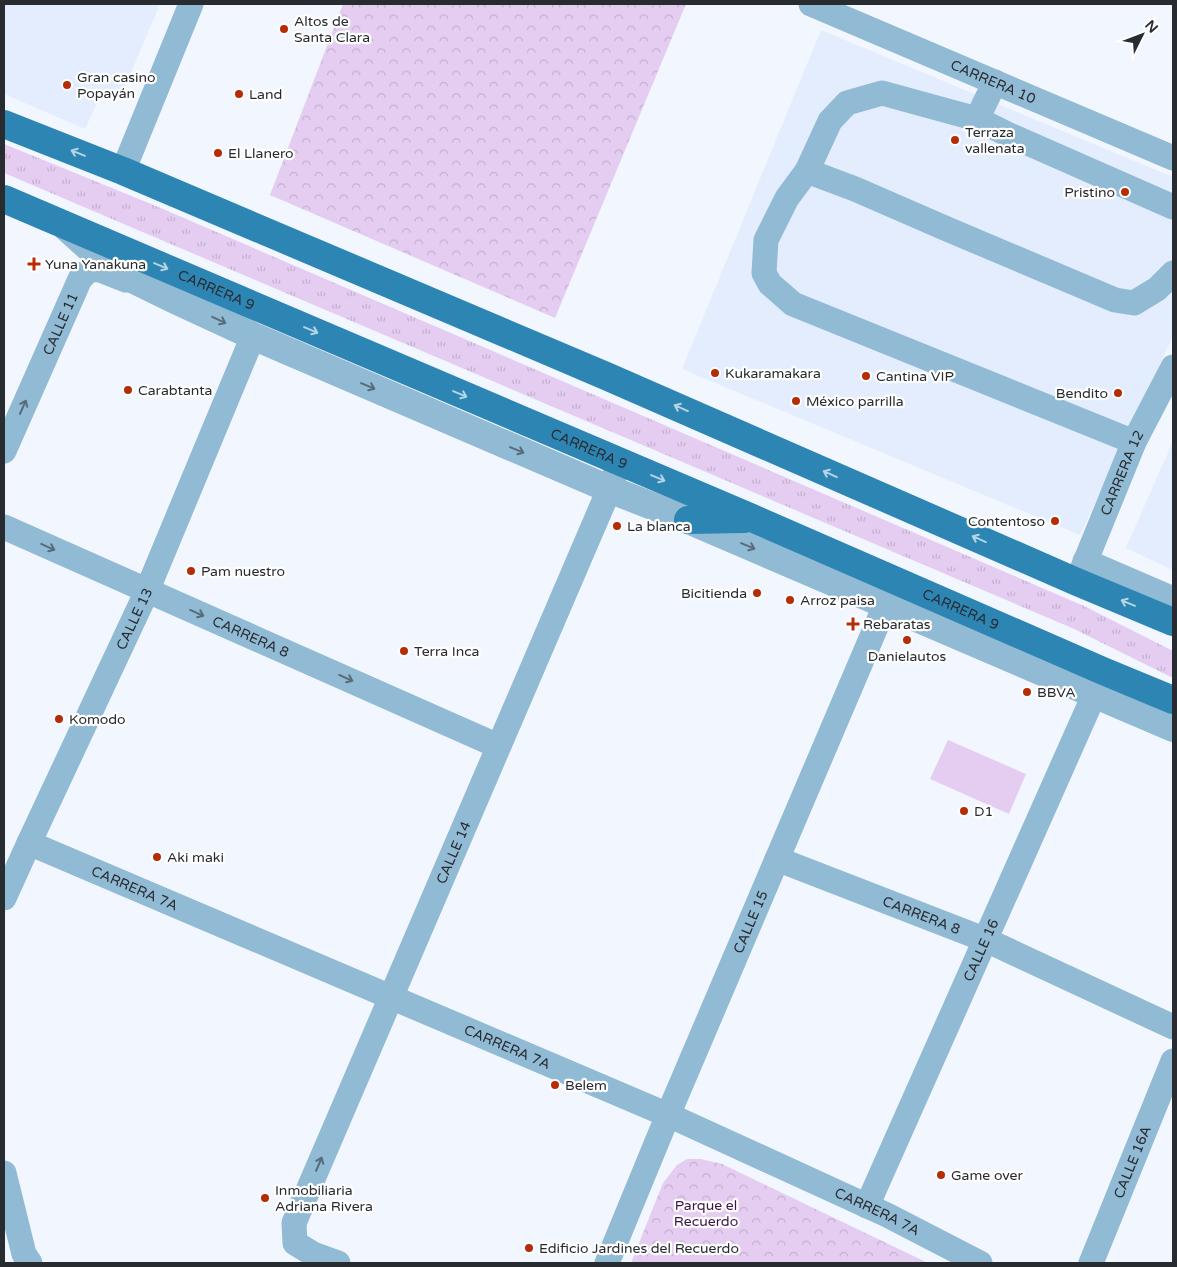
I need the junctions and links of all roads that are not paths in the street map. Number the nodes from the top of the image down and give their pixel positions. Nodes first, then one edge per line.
1 (191, 4) edge
2 (812, 4) edge
3 (995, 82) junction
4 (977, 119) junction
5 (4, 124) edge
6 (1173, 158) edge
7 (807, 171) junction
8 (123, 172) junction
9 (4, 199) edge
10 (1173, 207) edge
11 (62, 224) junction
12 (1173, 273) edge
13 (175, 300) junction
14 (253, 336) junction
15 (1173, 367) edge
16 (1134, 442) junction
17 (4, 452) edge
18 (620, 462) junction
19 (609, 489) junction
20 (752, 518) junction
21 (688, 520) junction
22 (4, 527) edge
23 (1081, 572) junction
24 (147, 591) junction
25 (891, 592) junction
26 (1173, 599) edge
27 (1173, 622) edge
28 (1094, 695) junction
29 (1173, 700) edge
30 (1173, 728) edge
31 (498, 746) junction
32 (28, 843) junction
33 (777, 859) junction
34 (4, 898) edge
35 (986, 940) junction
36 (391, 998) junction
37 (1173, 1027) edge
38 (1173, 1061) edge
39 (668, 1116) junction
40 (4, 1173) edge
41 (867, 1206) junction
42 (30, 1263) edge
43 (338, 1263) edge
44 (607, 1263) edge
45 (980, 1263) edge
46 (1090, 1263) edge

1 - 8 street
2 - 3 street, CARRERA 10
3 - 4 street
3 - 6 street, CARRERA 10
4 - 7 street
4 - 10 street
8 -> 5 main road
7 - 12 street
7 - 16 street
23 -> 8 main road
9 - 11 main road, CARRERA 9
11 - 13 street
11 -> 18 main road, CARRERA 9
13 -> 14 street
17 -> 13 street, CALLE 11
14 -> 19 street
14 - 24 street, CALLE 13
15 - 16 street, CARRERA 12
16 - 23 street, CARRERA 12
18 - 19 street, CALLE 14
18 -> 20 main road, CARRERA 9
19 - 21 street
19 - 31 street, CALLE 14
20 - 21 main road
20 - 25 main road, CARRERA 9
21 -> 25 street
22 -> 24 street, CARRERA 8
23 - 26 street
27 -> 23 main road
24 -> 31 street, CARRERA 8
24 - 32 street, CALLE 13
25 - 28 street
25 - 29 main road, CARRERA 9
25 - 33 street, CALLE 15
28 - 30 street
28 - 35 street, CALLE 16
31 - 36 street, CALLE 14
32 - 34 street, CALLE 13
32 - 36 street, CARRERA 7A
33 - 35 street, CARRERA 8
33 - 39 street, CALLE 15
35 - 37 street, CARRERA 8
35 - 41 street, CALLE 16
36 - 39 street, CARRERA 7A
43 -> 36 street, CALLE 14
38 - 46 street, CALLE 16A
39 - 41 street, CARRERA 7A
39 - 44 street, CALLE 15
40 - 42 street
41 - 45 street, CARRERA 7A

